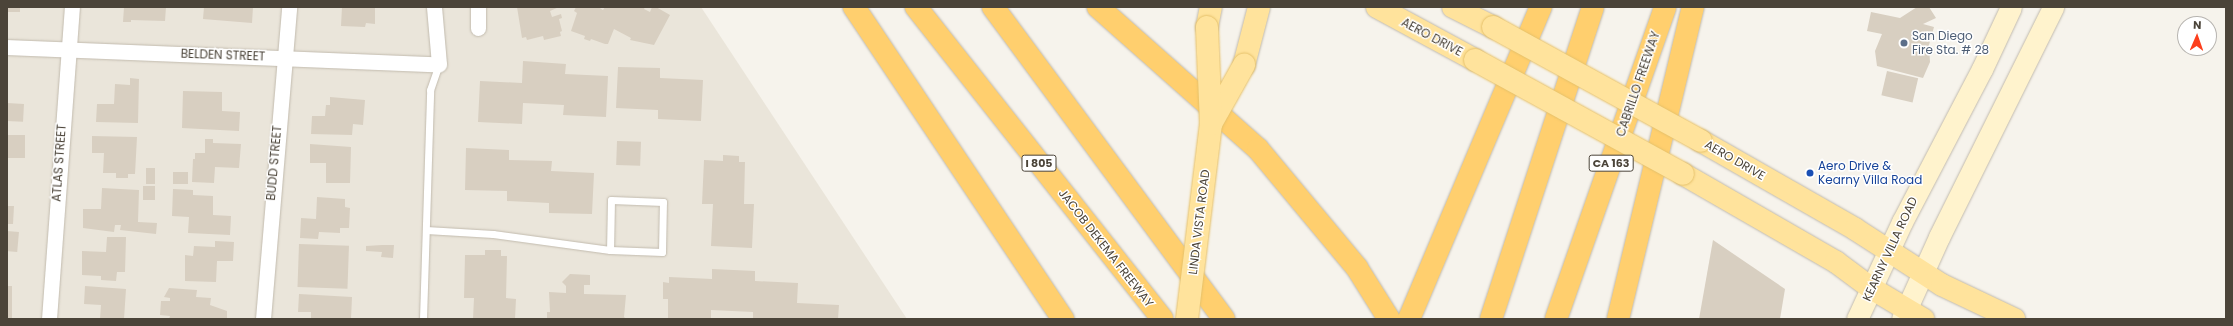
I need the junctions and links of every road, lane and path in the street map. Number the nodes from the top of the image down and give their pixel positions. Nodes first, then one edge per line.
1 (72, 7) edge
2 (289, 7) edge
3 (434, 7) edge
4 (478, 7) edge
5 (854, 7) edge
6 (916, 7) edge
7 (993, 7) edge
8 (1098, 7) edge
9 (1259, 7) edge
10 (1377, 7) edge
11 (1453, 7) edge
12 (1541, 7) edge
13 (1593, 7) edge
14 (1665, 7) edge
15 (1693, 7) edge
16 (2011, 7) edge
17 (2053, 7) edge
18 (1209, 17) edge
19 (478, 28) dead end
20 (7, 47) edge
21 (68, 49) junction
22 (284, 58) junction
23 (439, 64) junction
24 (1211, 124) junction
25 (426, 230) junction
26 (610, 250) junction
27 (1888, 252) junction
28 (1922, 273) junction
29 (1871, 288) junction
30 (1910, 316) edge
31 (49, 319) edge
32 (263, 319) edge
33 (423, 319) edge
34 (1062, 319) edge
35 (1162, 319) edge
36 (1187, 319) edge
37 (1224, 319) edge
38 (1389, 319) edge
39 (1409, 319) edge
40 (1492, 319) edge
41 (1556, 319) edge
42 (1618, 319) edge
43 (1857, 319) edge
44 (2014, 319) edge

1 - 21 street, ATLAS STREET
2 - 22 street, BUDD STREET
3 - 23 street
4 - 19 street
5 - 34 highway
6 - 35 highway, JACOB DEKEMA FREEWAY / I 805
7 - 37 highway
8 - 38 highway
9 - 24 main road, LINDA VISTA ROAD, bridge
10 - 29 main road, AERO DRIVE, bridge
11 - 27 main road, AERO DRIVE, bridge
12 - 39 highway
13 - 40 highway
14 - 41 highway, CABRILLO FREEWAY / CA 163
15 - 42 highway
16 - 27 main road, KEARNY VILLA ROAD
17 - 28 main road
18 - 24 main road, LINDA VISTA ROAD, bridge
20 - 21 street, BELDEN STREET
21 - 22 street, BELDEN STREET
21 - 31 street, ATLAS STREET
22 - 23 street, BELDEN STREET
22 - 32 street, BUDD STREET
23 - 25 lane
24 - 36 main road, LINDA VISTA ROAD, bridge
25 - 26 lane
25 - 33 lane
26 - 26 lane
27 - 28 main road, AERO DRIVE
27 - 29 main road, KEARNY VILLA ROAD
28 - 30 main road
28 - 44 main road, AERO DRIVE
29 - 30 main road, AERO DRIVE
29 - 43 main road, KEARNY VILLA ROAD

